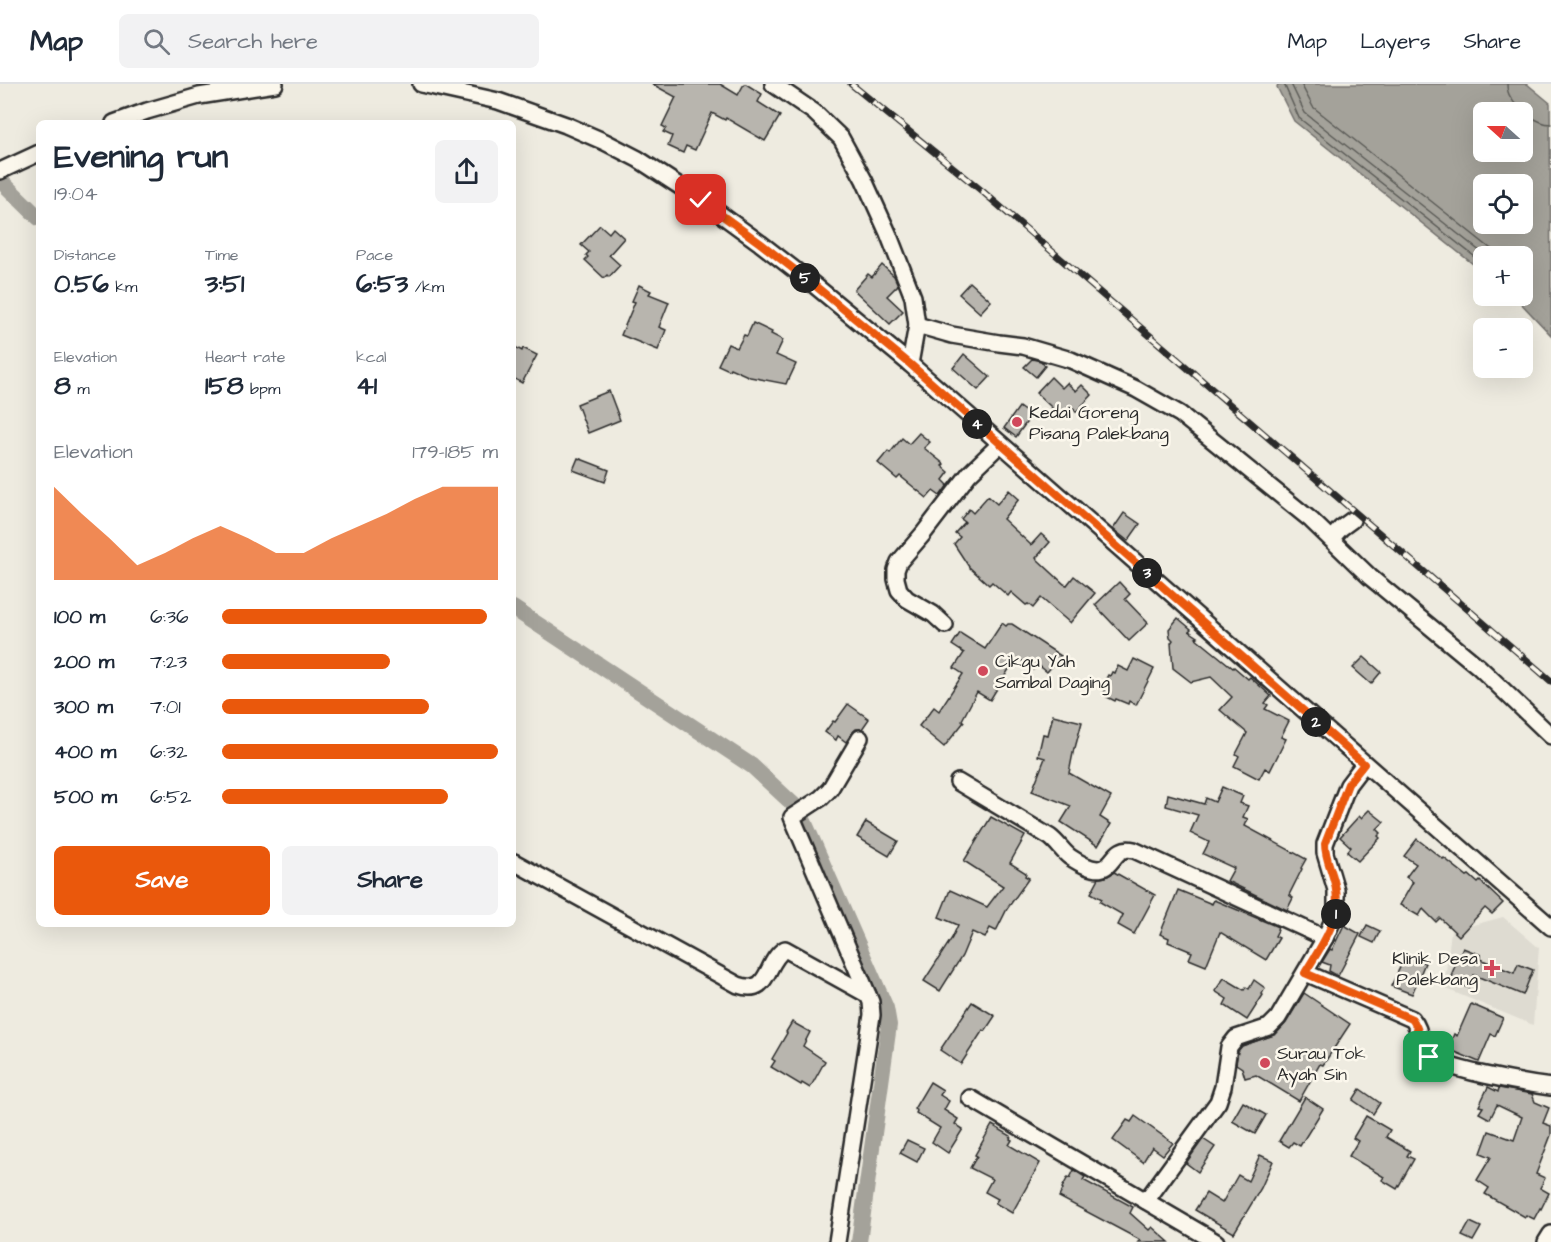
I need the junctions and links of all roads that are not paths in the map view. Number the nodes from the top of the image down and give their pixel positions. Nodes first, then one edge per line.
1 (275, 84) edge
2 (421, 84) edge
3 (773, 84) edge
4 (122, 120) edge
5 (36, 154) edge
6 (0, 171) edge
7 (917, 325) junction
8 (910, 364) junction
9 (1000, 444) junction
10 (1352, 520) dead end
11 (1331, 539) junction
12 (945, 625) dead end
13 (1551, 736) edge
14 (860, 738) dead end
15 (1364, 764) junction
16 (958, 782) dead end
17 (516, 863) edge
18 (1551, 927) edge
19 (1325, 938) junction
20 (1305, 973) junction
21 (868, 995) junction
22 (1551, 1087) edge
23 (970, 1098) dead end
24 (1146, 1201) junction
25 (1551, 1234) edge
26 (837, 1242) edge
27 (1216, 1242) edge
28 (1546, 1242) edge

1 - 4 street
2 - 8 street
3 - 7 street
5 - 6 street
7 - 8 street
7 - 11 street
8 - 9 street
9 - 12 street
9 - 15 street
10 - 11 street
11 - 13 street
14 - 21 street
15 - 18 street
15 - 19 street
16 - 19 street
17 - 21 street
19 - 20 street
20 - 22 street
20 - 24 street
21 - 26 street
23 - 24 street
24 - 27 street
25 - 28 street

